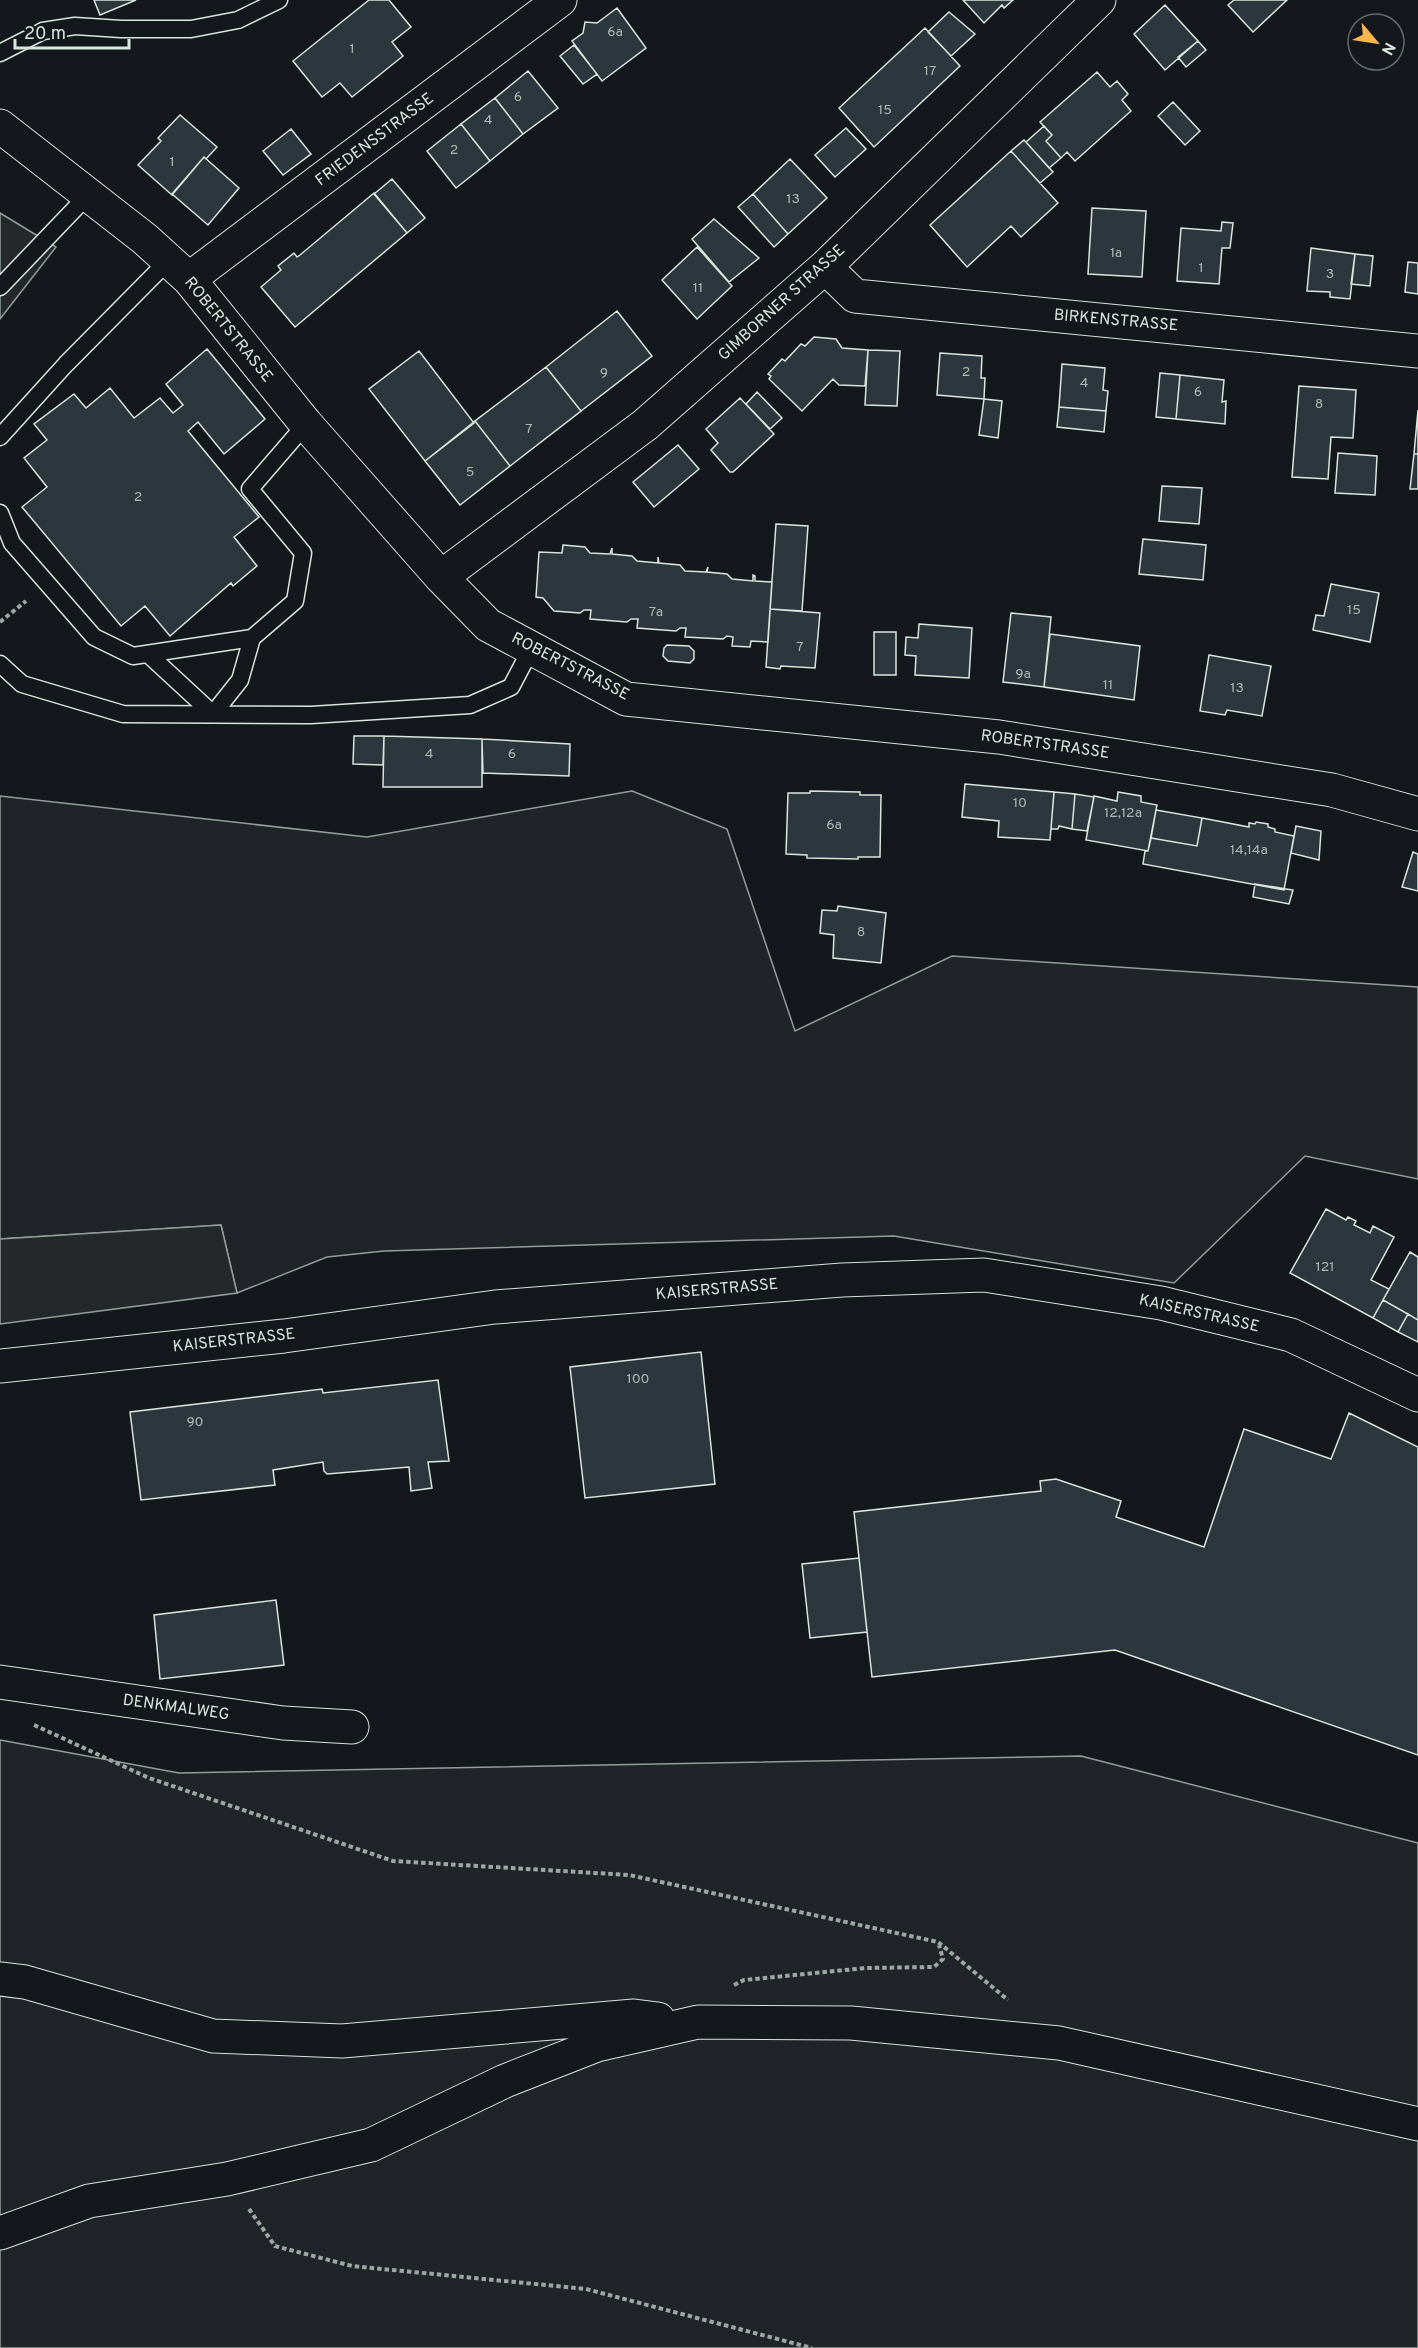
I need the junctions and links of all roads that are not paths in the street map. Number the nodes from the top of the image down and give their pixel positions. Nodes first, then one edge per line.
1 (279, 0) edge
2 (560, 0) edge
3 (1099, 0) edge
4 (0, 53) edge
5 (0, 126) edge
6 (89, 194) junction
7 (825, 267) junction
8 (178, 270) junction
9 (0, 288) edge
10 (1418, 351) edge
11 (306, 424) junction
12 (0, 437) edge
13 (0, 513) edge
14 (441, 577) junction
15 (252, 638) junction
16 (531, 649) junction
17 (148, 654) junction
18 (0, 664) edge
19 (213, 714) junction
20 (1418, 814) edge
21 (0, 1366) edge
22 (1418, 1395) edge
23 (0, 1682) edge
24 (352, 1727) dead end
25 (0, 1979) edge
26 (698, 2022) junction
27 (1418, 2124) edge
28 (0, 2233) edge

1 - 4 lane
2 - 8 street, FRIEDENSSTRASSE
3 - 7 street, GIMBORNER STRASSE
5 - 6 street, ROBERTSTRASSE
6 - 8 street, ROBERTSTRASSE
6 - 9 lane
7 - 10 street, BIRKENSTRASSE
7 - 14 street, GIMBORNER STRASSE
8 - 11 street, ROBERTSTRASSE
8 - 12 lane
11 - 14 street, ROBERTSTRASSE
11 - 15 lane
13 - 17 lane
14 - 16 street, ROBERTSTRASSE
15 - 17 lane
15 - 19 lane
16 - 19 lane
16 - 20 street, ROBERTSTRASSE
17 - 19 lane
18 - 19 lane
21 - 22 street, KAISERSTRASSE
23 - 24 street, DENKMALWEG
25 - 26 street
26 - 27 street
26 - 28 street

